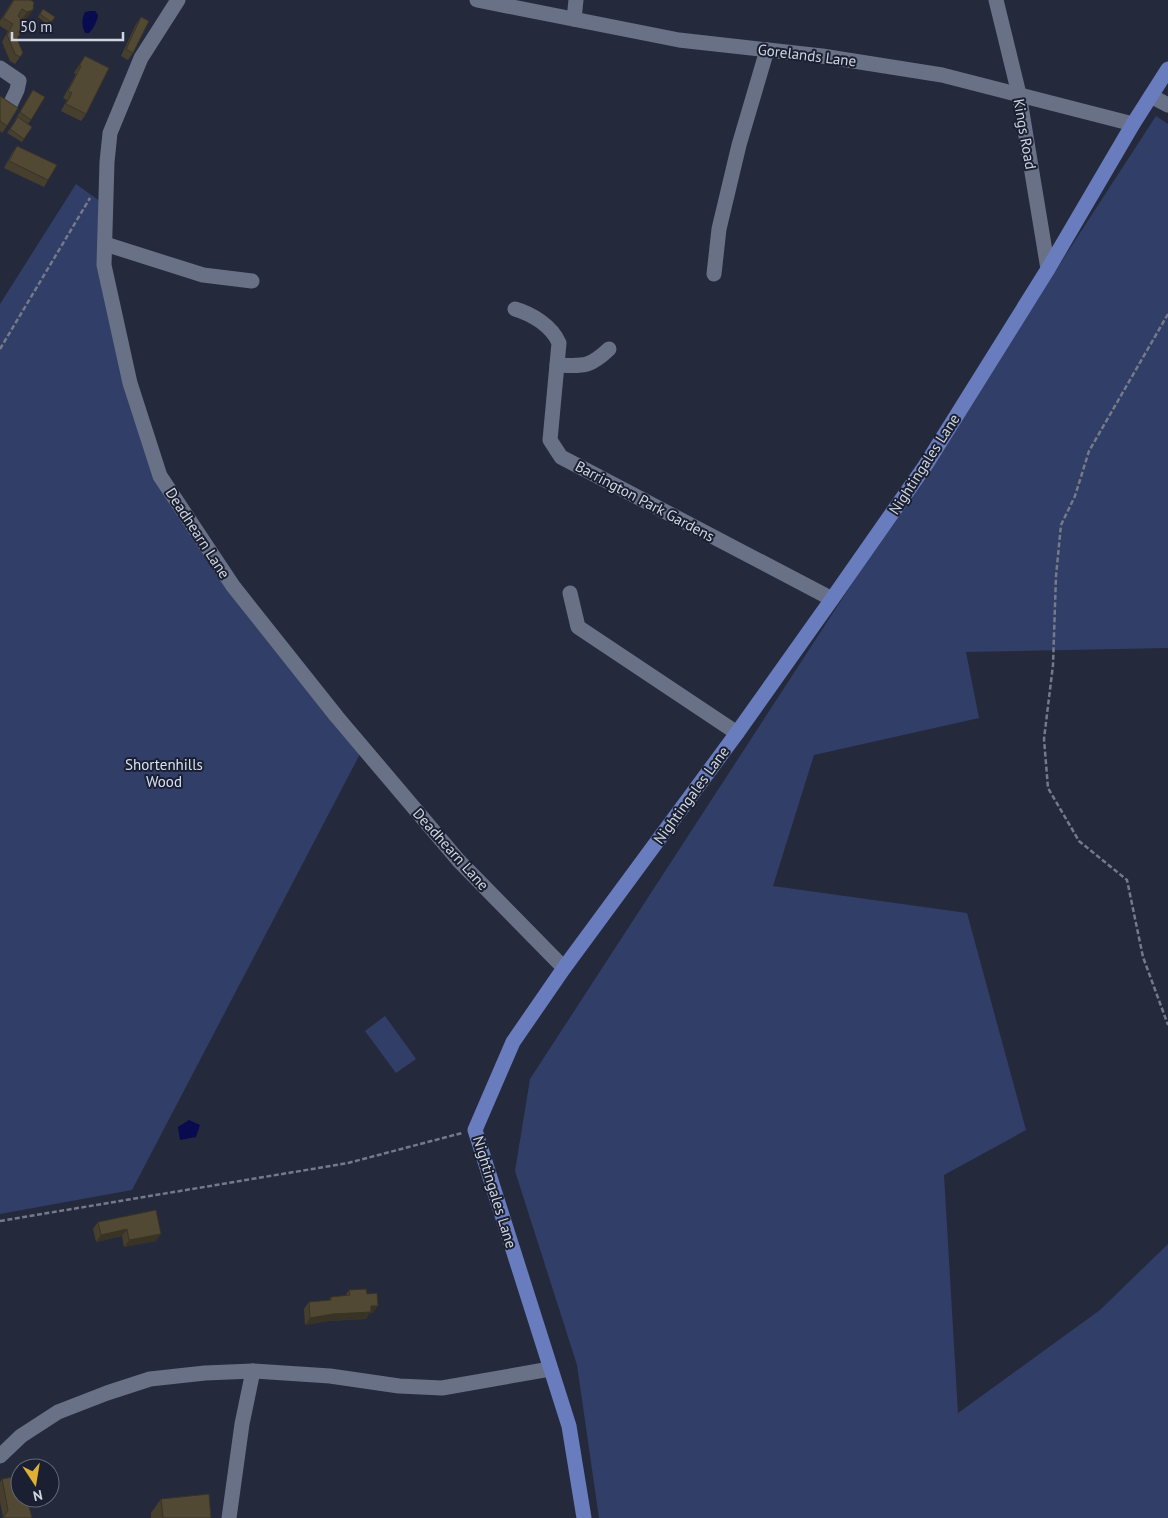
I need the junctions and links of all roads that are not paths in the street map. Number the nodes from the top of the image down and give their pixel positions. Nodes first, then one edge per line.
1 (178, 0) edge
2 (477, 0) edge
3 (576, 0) edge
4 (996, 0) edge
5 (574, 19) junction
6 (768, 50) junction
7 (0, 68) edge
8 (1168, 69) edge
9 (1019, 94) junction
10 (1151, 96) junction
11 (1168, 105) edge
12 (9, 107) edge
13 (1134, 124) junction
14 (105, 244) junction
15 (1048, 269) junction
16 (714, 274) dead end
17 (252, 281) dead end
18 (515, 309) dead end
19 (609, 349) dead end
20 (557, 365) junction
21 (570, 593) dead end
22 (832, 599) junction
23 (737, 733) junction
24 (564, 968) junction
25 (550, 1369) junction
26 (252, 1371) junction
27 (0, 1456) edge
28 (229, 1518) edge
29 (584, 1518) edge

1 - 14 street, Deadhearn Lane
2 - 5 street, Gorelands Lane
3 - 5 street
4 - 9 street, Kings Road
5 - 6 street, Gorelands Lane
6 - 9 street, Gorelands Lane
6 - 16 street
7 - 12 street
8 - 10 main road, Nightingales Lane
9 - 13 street, Gorelands Lane
9 - 15 street, Kings Road
10 - 11 street
10 - 13 main road, Nightingales Lane
13 - 15 main road, Nightingales Lane
14 - 17 street
14 - 24 street, Deadhearn Lane
15 - 22 main road, Nightingales Lane
18 - 20 street, Barrington Park Gardens
19 - 20 street
20 - 22 street, Barrington Park Gardens
21 - 23 street
22 - 23 main road, Nightingales Lane
23 - 24 main road, Nightingales Lane
24 - 25 main road, Nightingales Lane
25 - 26 street
25 - 29 main road, Nightingales Lane
26 - 27 street
26 - 28 street

